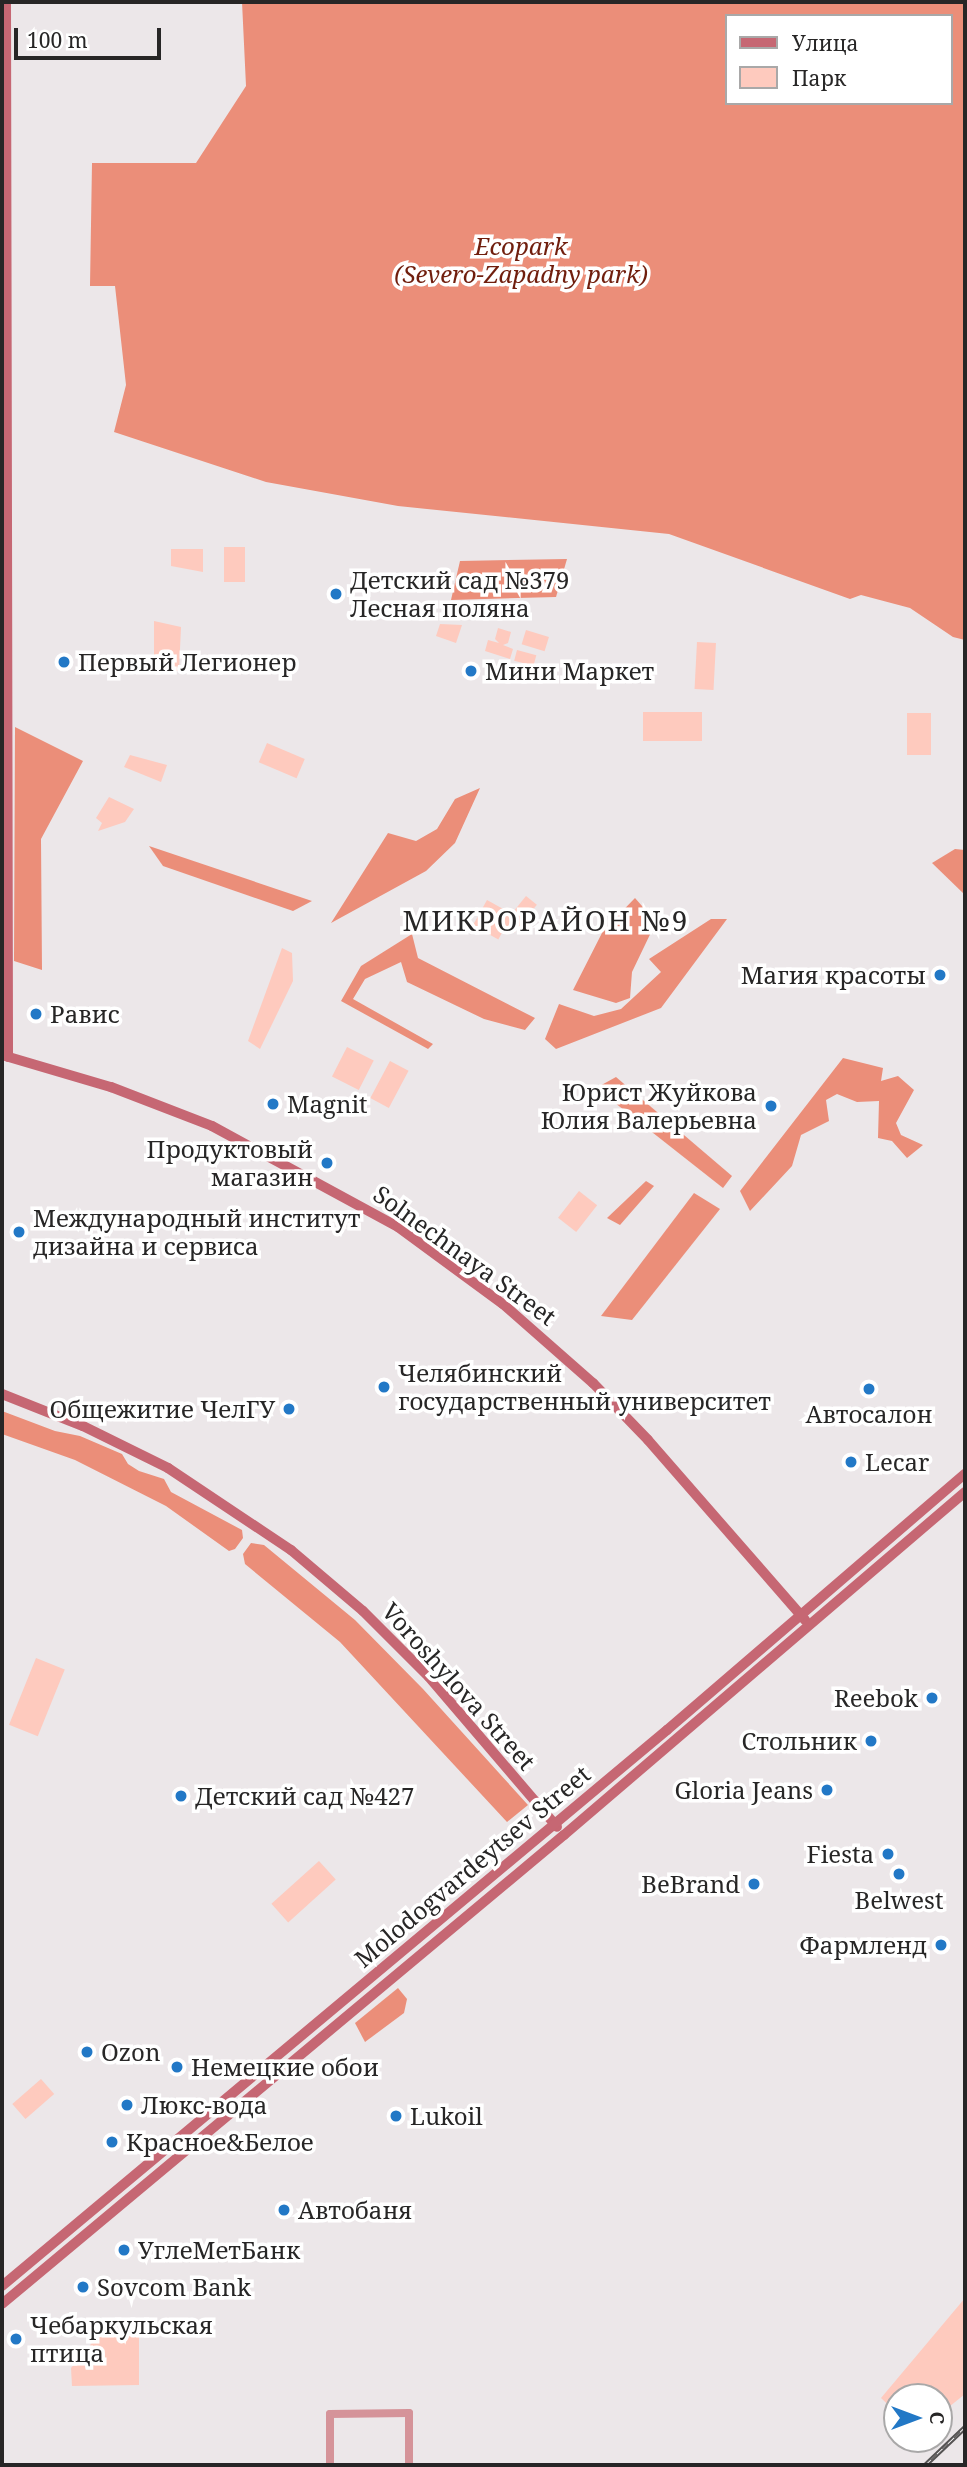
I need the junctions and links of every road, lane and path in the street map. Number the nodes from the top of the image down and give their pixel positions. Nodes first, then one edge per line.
1 (6, 2) edge
2 (5, 1056) edge
3 (2, 1394) edge
4 (965, 1474) edge
5 (965, 1492) edge
6 (801, 1616) junction
7 (809, 1625) junction
8 (554, 1824) junction
9 (564, 1835) junction
10 (513, 1858) junction
11 (523, 1870) junction
12 (244, 2084) junction
13 (252, 2094) junction
14 (2, 2286) edge
15 (2, 2304) edge
16 (330, 2465) edge
17 (409, 2465) edge

1 - 2 street
2 - 6 street, Solnechnaya Street
3 - 8 street, Voroshylova Street
4 - 6 street, Molodogvardeytsev Street
5 - 7 street, Molodogvardeytsev Street
6 - 7 street, Solnechnaya Street
6 - 8 street, Molodogvardeytsev Street
7 - 9 street, Molodogvardeytsev Street
8 - 9 street, Voroshylova Street
8 - 10 street, Molodogvardeytsev Street
9 - 11 street, Molodogvardeytsev Street
10 - 11 street
10 - 12 street, Molodogvardeytsev Street
11 - 13 street, Molodogvardeytsev Street
12 - 13 street
12 - 14 street, Molodogvardeytsev Street
13 - 15 street, Molodogvardeytsev Street
16 - 17 street

